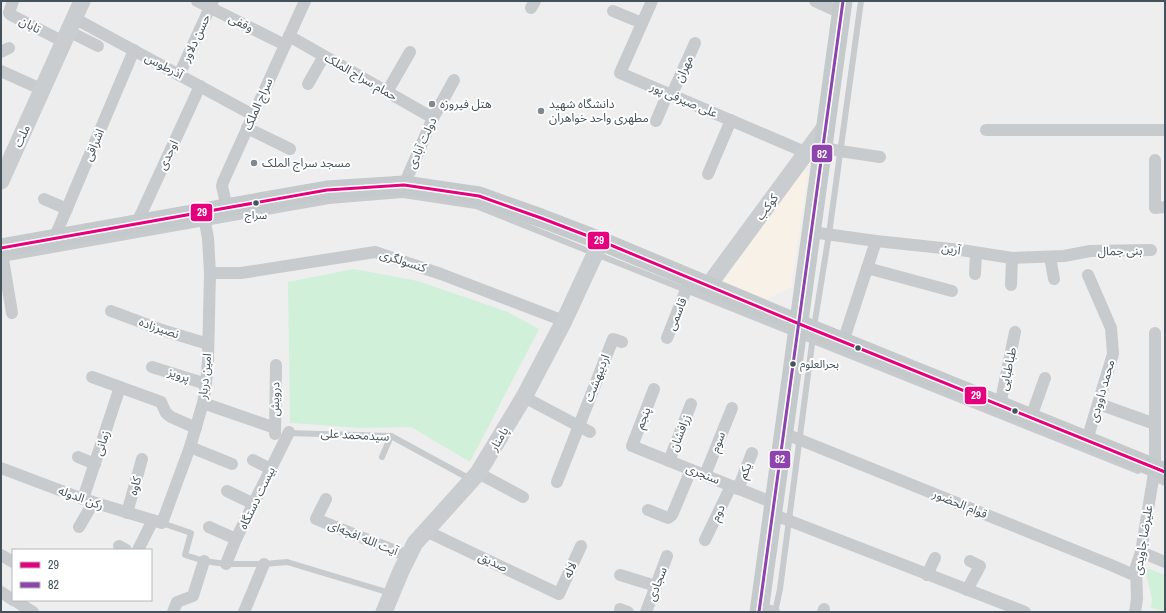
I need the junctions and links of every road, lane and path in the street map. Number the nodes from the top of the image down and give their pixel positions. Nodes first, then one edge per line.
1 (13, 1) edge
2 (82, 1) edge
3 (197, 1) edge
4 (305, 1) edge
5 (652, 1) edge
6 (815, 1) edge
7 (861, 1) edge
8 (211, 4) edge
9 (842, 7) edge
10 (613, 11) dead end
11 (642, 23) junction
12 (69, 30) junction
13 (287, 40) junction
14 (695, 43) dead end
15 (98, 46) dead end
16 (134, 50) junction
17 (410, 52) dead end
18 (324, 56) junction
19 (1, 71) edge
20 (179, 74) junction
21 (454, 80) dead end
22 (308, 84) dead end
23 (200, 86) junction
24 (43, 90) junction
25 (387, 92) junction
26 (670, 94) junction
27 (253, 115) junction
28 (433, 118) junction
29 (731, 120) junction
30 (656, 121) dead end
31 (247, 128) junction
32 (986, 130) dead end
33 (1165, 130) edge
34 (290, 149) dead end
35 (822, 152) junction
36 (880, 157) dead end
37 (1155, 160) dead end
38 (708, 174) dead end
39 (1, 181) edge
40 (404, 185) junction
41 (44, 199) dead end
42 (228, 208) junction
43 (1160, 208) edge
44 (67, 209) junction
45 (204, 217) junction
46 (136, 224) junction
47 (820, 233) junction
48 (54, 239) junction
49 (876, 241) junction
50 (599, 247) junction
51 (1151, 250) dead end
52 (1090, 251) joint
53 (976, 253) junction
54 (2, 255) edge
55 (1050, 257) junction
56 (1012, 258) junction
57 (868, 268) junction
58 (210, 273) junction
59 (975, 274) dead end
60 (1088, 275) dead end
61 (1054, 279) dead end
62 (1011, 285) dead end
63 (708, 286) junction
64 (686, 290) junction
65 (952, 291) dead end
66 (111, 311) dead end
67 (12, 314) dead end
68 (564, 321) junction
69 (805, 332) junction
70 (1015, 332) dead end
71 (1155, 333) dead end
72 (667, 338) dead end
73 (622, 342) dead end
74 (843, 342) junction
75 (208, 344) junction
76 (276, 364) dead end
77 (152, 367) dead end
78 (92, 377) dead end
79 (1045, 378) dead end
80 (206, 384) junction
81 (120, 387) junction
82 (654, 389) dead end
83 (524, 397) junction
84 (203, 403) junction
85 (691, 404) dead end
86 (1099, 404) junction
87 (1000, 405) junction
88 (732, 408) dead end
89 (1031, 417) junction
90 (1155, 424) junction
91 (578, 426) junction
92 (196, 428) junction
93 (275, 431) junction
94 (289, 432) junction
95 (590, 432) dead end
96 (391, 436) junction
97 (791, 436) junction
98 (1087, 440) junction
99 (632, 446) joint
100 (190, 447) junction
101 (752, 453) dead end
102 (78, 457) dead end
103 (382, 457) dead end
104 (142, 460) dead end
105 (253, 460) dead end
106 (669, 461) junction
107 (95, 464) junction
108 (232, 464) dead end
109 (1, 469) edge
110 (271, 469) junction
111 (691, 470) junction
112 (705, 475) junction
113 (1160, 475) edge
114 (475, 477) junction
115 (558, 482) dead end
116 (735, 487) junction
117 (227, 491) dead end
118 (523, 496) dead end
119 (326, 498) dead end
120 (88, 501) junction
121 (254, 504) junction
122 (648, 510) dead end
123 (127, 513) junction
124 (778, 513) junction
125 (158, 522) junction
126 (209, 527) dead end
127 (79, 528) dead end
128 (426, 531) junction
129 (236, 539) junction
130 (705, 540) dead end
131 (581, 546) dead end
132 (139, 549) edge
133 (1140, 552) junction
134 (1, 555) edge
135 (408, 556) junction
136 (667, 556) dead end
137 (935, 558) dead end
138 (12, 561) edge
139 (204, 561) junction
140 (970, 561) dead end
141 (1165, 562) edge
142 (226, 564) junction
143 (264, 564) junction
144 (927, 574) junction
145 (620, 575) dead end
146 (1136, 576) junction
147 (656, 586) junction
148 (967, 590) junction
149 (1, 592) edge
150 (392, 593) junction
151 (559, 594) joint
152 (12, 599) edge
153 (15, 601) edge
154 (767, 611) edge
155 (33, 612) edge
156 (173, 612) edge
157 (244, 612) edge
158 (384, 612) edge
159 (646, 612) edge
160 (1024, 612) edge
161 (1135, 612) edge

1 - 12 street, تابان
2 - 12 street, ملت
3 - 8 street, وقفی
4 - 13 street, سراج الملک
5 - 11 street, علی صیرفی پور
6 - 9 street
7 - 35 lane
8 - 13 street, وقفی
8 - 20 street, حسن دلاور
9 - 35 main road
10 - 11 street
11 - 26 street, علی صیرفی پور
12 - 15 street
12 - 16 street, آذرطوس
12 - 24 street, ملت
13 - 18 street, حمام سراج الملک
13 - 27 street, سراج الملک
14 - 26 street, مهران
16 - 20 street, آذرطوس
16 - 44 street, اشراقی
17 - 25 street
18 - 22 street
18 - 25 street, حمام سراج الملک
19 - 24 street
20 - 23 street, آذرطوس
21 - 28 street, دولت آبادی
23 - 27 street, آذرطوس
23 - 46 street, اوحدی
24 - 39 street, ملت
25 - 28 street, حمام سراج الملک
26 - 29 street, علی صیرفی پور
26 - 30 street, مهران
27 - 31 street, سراج الملک
28 - 40 street, دولت آبادی
29 - 35 street, علی صیرفی پور
29 - 38 street
31 - 34 street
31 - 42 street, سراج الملک
32 - 33 street
35 - 36 street, علی صیرفی پور
35 - 47 main road
35 - 63 street, کوکب
37 - 43 street
40 - 42 main road
40 - 50 main road
41 - 44 street
42 - 45 main road
44 - 48 street, اشراقی
45 - 46 main road
45 - 50 lane
45 - 54 lane
45 - 58 street, امین دربار
46 - 48 main road
47 - 49 street, آرین
47 - 69 main road
48 - 54 main road
49 - 53 street, آرین
49 - 57 street
50 - 63 main road
50 - 64 lane
50 - 68 street, پامنار
51 - 52 street, بنی جمال
52 - 55 street, آرین
53 - 56 street, آرین
53 - 59 street
54 - 67 street
55 - 56 street, آرین
55 - 61 street
56 - 62 street
57 - 65 street
57 - 74 street
58 - 68 street, کنسولگری
58 - 75 street, امین دربار
60 - 86 street, محمد داوودی
63 - 69 main road
64 - 69 lane
64 - 72 street, قاسمی
66 - 75 street, نصیرزاده
68 - 83 street, پامنار
69 - 74 main road
69 - 97 main road
69 - 113 lane
70 - 87 street, طباطبایی
71 - 90 street, علیرضا جاویدی
73 - 91 street, اردیبهشت
74 - 87 main road
75 - 80 street, امین دربار
76 - 93 street, درویش
77 - 80 street, پرویز
78 - 81 street
79 - 89 street
80 - 84 street, امین دربار
81 - 92 street
81 - 107 street, زمانی
82 - 99 street, پنجم
83 - 91 street
83 - 114 street, پامنار
84 - 92 street, امین دربار
84 - 93 street, سیدمحمد علی
85 - 106 street, زرافشان
86 - 90 street
86 - 98 street, محمد داوودی
87 - 89 main road
88 - 112 street, سوم
89 - 98 main road
90 - 113 street, علیرضا جاویدی
91 - 95 street
91 - 115 street, اردیبهشت
92 - 100 street, امین دربار
93 - 94 lane, سیدمحمد علی
94 - 96 lane, سیدمحمد علی
94 - 110 street, بیست دستگاه
96 - 103 lane
96 - 114 lane, سیدمحمد علی
97 - 124 main road
97 - 146 street, قوام الحضور
98 - 113 main road
99 - 106 street, سنجری
100 - 108 street
100 - 125 street, امین دربار
101 - 116 street, یکم
102 - 107 street
104 - 123 street, کاوه
105 - 110 street
106 - 111 street, سنجری
107 - 120 street, زمانی
109 - 120 street, رکن الدوله
110 - 121 street, بیست دستگاه
111 - 112 street, سنجری
111 - 122 street
112 - 116 street, سنجری
113 - 133 street, علیرضا جاویدی
114 - 118 street
114 - 128 street, پامنار
116 - 124 street, سنجری
116 - 130 street, دوم
117 - 121 street
119 - 135 street, آیت الله افجه‌ای
120 - 123 street, رکن الدوله
120 - 127 street, زمانی
121 - 129 street, بیست دستگاه
123 - 125 street, رکن الدوله
124 - 144 street
124 - 154 main road
125 - 132 street, امین دربار
125 - 139 lane
126 - 129 street
128 - 135 street, پامنار
128 - 151 street, صدیق
129 - 142 street, بیست دستگاه
131 - 151 street, لاله
133 - 141 street
133 - 146 street, علیرضا جاویدی
134 - 138 street
135 - 150 street, پامنار
136 - 147 street, سجادی
137 - 144 street
139 - 142 lane
139 - 156 street
140 - 148 street
142 - 143 lane
143 - 150 lane
143 - 157 street
144 - 148 street
145 - 147 street
146 - 161 street, علیرضا جاویدی
147 - 159 street, سجادی
148 - 160 street
149 - 152 street
150 - 158 street, پامنار
153 - 155 street

